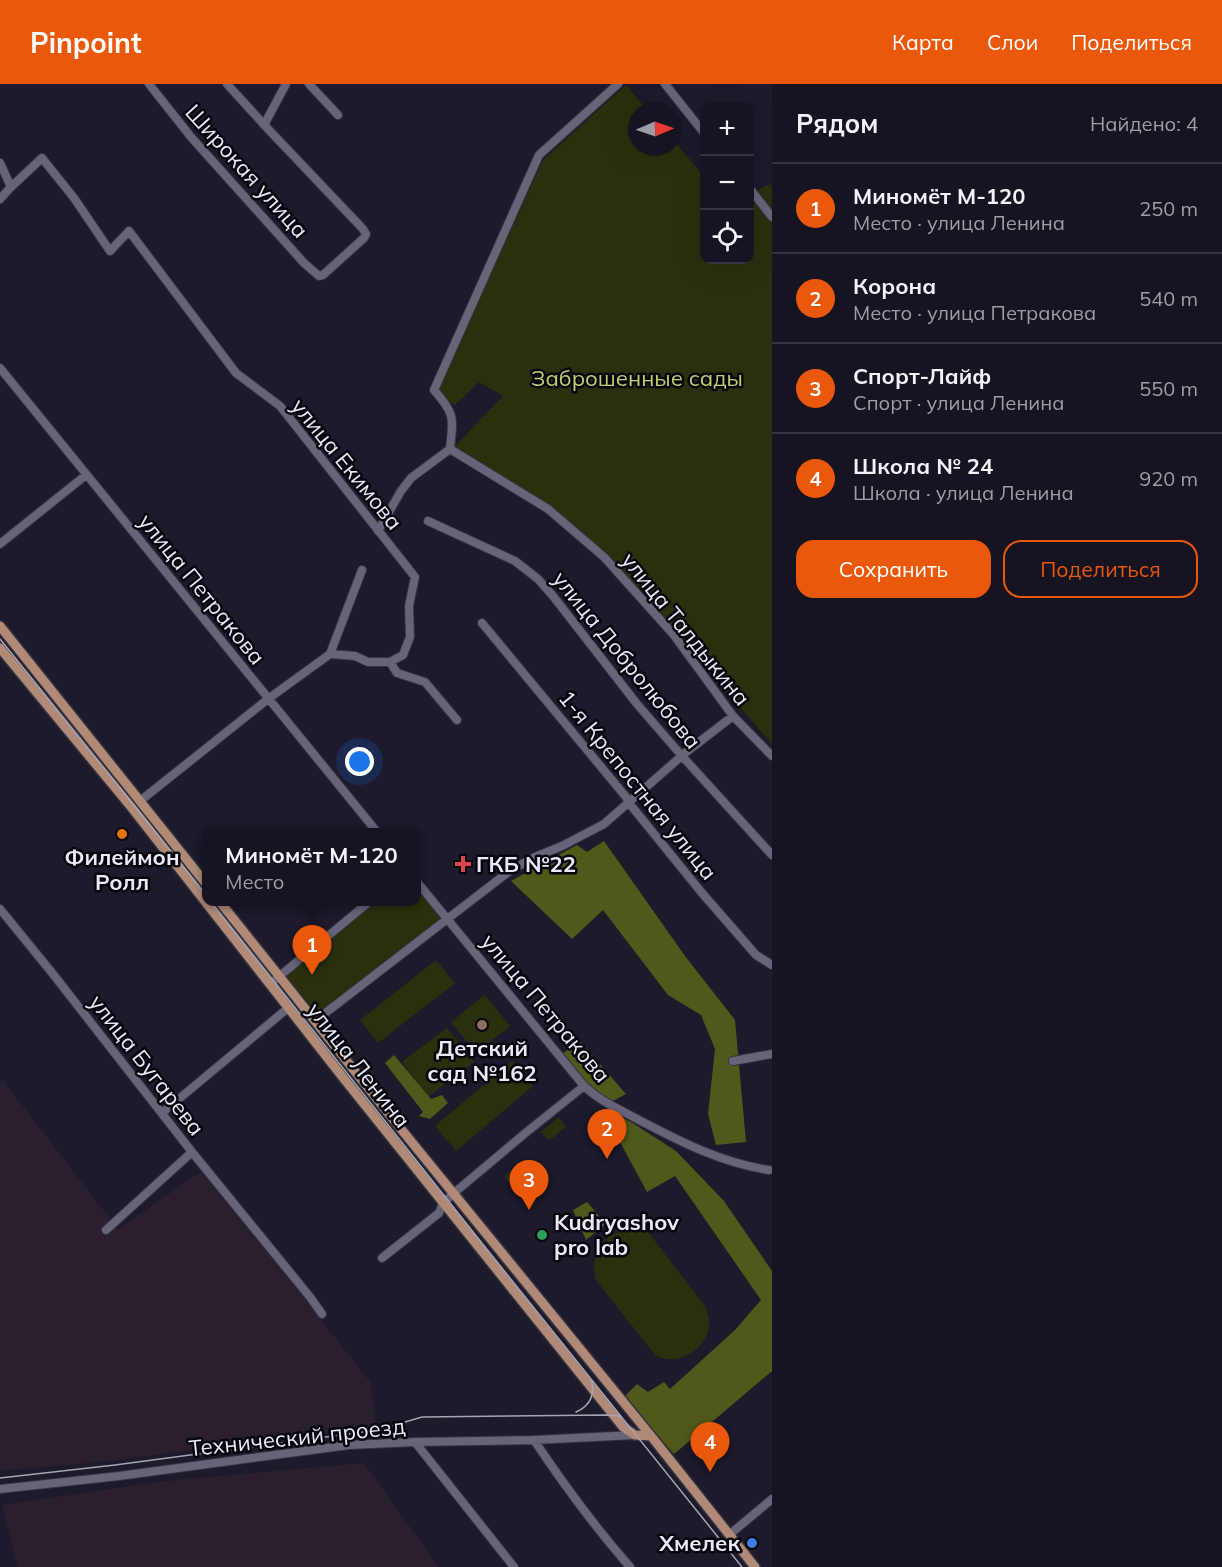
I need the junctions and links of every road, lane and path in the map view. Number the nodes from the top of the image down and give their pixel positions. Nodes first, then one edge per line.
1 (149, 84) edge
2 (227, 84) edge
3 (286, 84) edge
4 (309, 84) edge
5 (618, 84) edge
6 (665, 84) edge
7 (338, 115) dead end
8 (264, 125) junction
9 (700, 127) edge
10 (0, 163) edge
11 (11, 187) junction
12 (754, 194) edge
13 (0, 199) edge
14 (772, 217) edge
15 (0, 368) edge
16 (450, 450) junction
17 (86, 475) junction
18 (428, 521) dead end
19 (378, 531) junction
20 (0, 544) edge
21 (362, 570) dead end
22 (482, 622) dead end
23 (0, 626) edge
24 (0, 648) edge
25 (330, 654) junction
26 (390, 662) junction
27 (268, 699) junction
28 (733, 716) junction
29 (457, 720) dead end
30 (682, 756) junction
31 (772, 756) edge
32 (140, 801) junction
33 (629, 803) junction
34 (374, 828) edge
35 (772, 855) edge
36 (202, 879) edge
37 (421, 887) edge
38 (202, 897) edge
39 (209, 906) edge
40 (223, 906) edge
41 (364, 906) edge
42 (0, 909) edge
43 (447, 919) junction
44 (772, 965) edge
45 (280, 976) junction
46 (270, 984) junction
47 (288, 1008) junction
48 (315, 1021) junction
49 (772, 1054) edge
50 (733, 1061) dead end
51 (584, 1086) junction
52 (162, 1113) junction
53 (192, 1152) junction
54 (771, 1171) edge
55 (454, 1193) junction
56 (443, 1203) junction
57 (106, 1230) dead end
58 (382, 1258) dead end
59 (322, 1314) dead end
60 (618, 1420) junction
61 (635, 1435) junction
62 (609, 1436) junction
63 (651, 1436) junction
64 (534, 1440) junction
65 (416, 1442) junction
66 (0, 1489) edge
67 (772, 1499) edge
68 (729, 1535) junction
69 (514, 1567) edge
70 (630, 1567) edge
71 (755, 1567) edge

1 - 8 street, Широкая улица
2 - 8 street
3 - 8 street
4 - 7 street
5 - 16 street
6 - 9 street
10 - 11 street
11 - 13 street
11 - 19 street, улица Екимова
12 - 14 street
15 - 17 street, улица Петракова
16 - 19 street
16 - 28 street, улица Талдыкина
17 - 20 street
17 - 27 street, улица Петракова
18 - 30 street, улица Добролюбова
19 - 26 street, улица Екимова
21 - 25 street
22 - 33 street, 1-я Крепостная улица
23 - 32 main road
24 - 38 main road, улица Ленина
25 - 26 street
25 - 27 street
26 - 29 street
27 - 32 street
27 - 34 street, улица Петракова
28 - 30 street
28 - 31 street, улица Талдыкина
30 - 33 street
30 - 35 street, улица Добролюбова
32 - 36 main road
33 - 43 street
33 - 44 street, 1-я Крепостная улица
37 - 43 street, улица Петракова
39 - 46 main road, улица Ленина
40 - 45 main road, улица Ленина
41 - 45 street
42 - 52 street, улица Бугарева
43 - 48 street
43 - 51 street, улица Петракова
45 - 46 street
45 - 48 main road, улица Ленина
46 - 47 main road, улица Ленина
47 - 52 street
47 - 56 main road, улица Ленина
48 - 55 main road, улица Ленина
49 - 50 street
51 - 54 street, улица Петракова
51 - 55 street
52 - 53 street, улица Бугарева
53 - 57 street, улица Бугарева
53 - 59 street
55 - 56 street
55 - 63 main road, улица Ленина
56 - 58 street
56 - 60 main road, улица Ленина
60 - 61 main road, улица Ленина
60 - 62 street
61 - 62 street, Технический проезд
61 - 63 main road
62 - 64 street, Технический проезд
63 - 68 main road, улица Ленина
64 - 65 street, Технический проезд
64 - 70 street
65 - 66 street, Технический проезд
65 - 69 street
67 - 68 street
68 - 71 main road, улица Ленина

